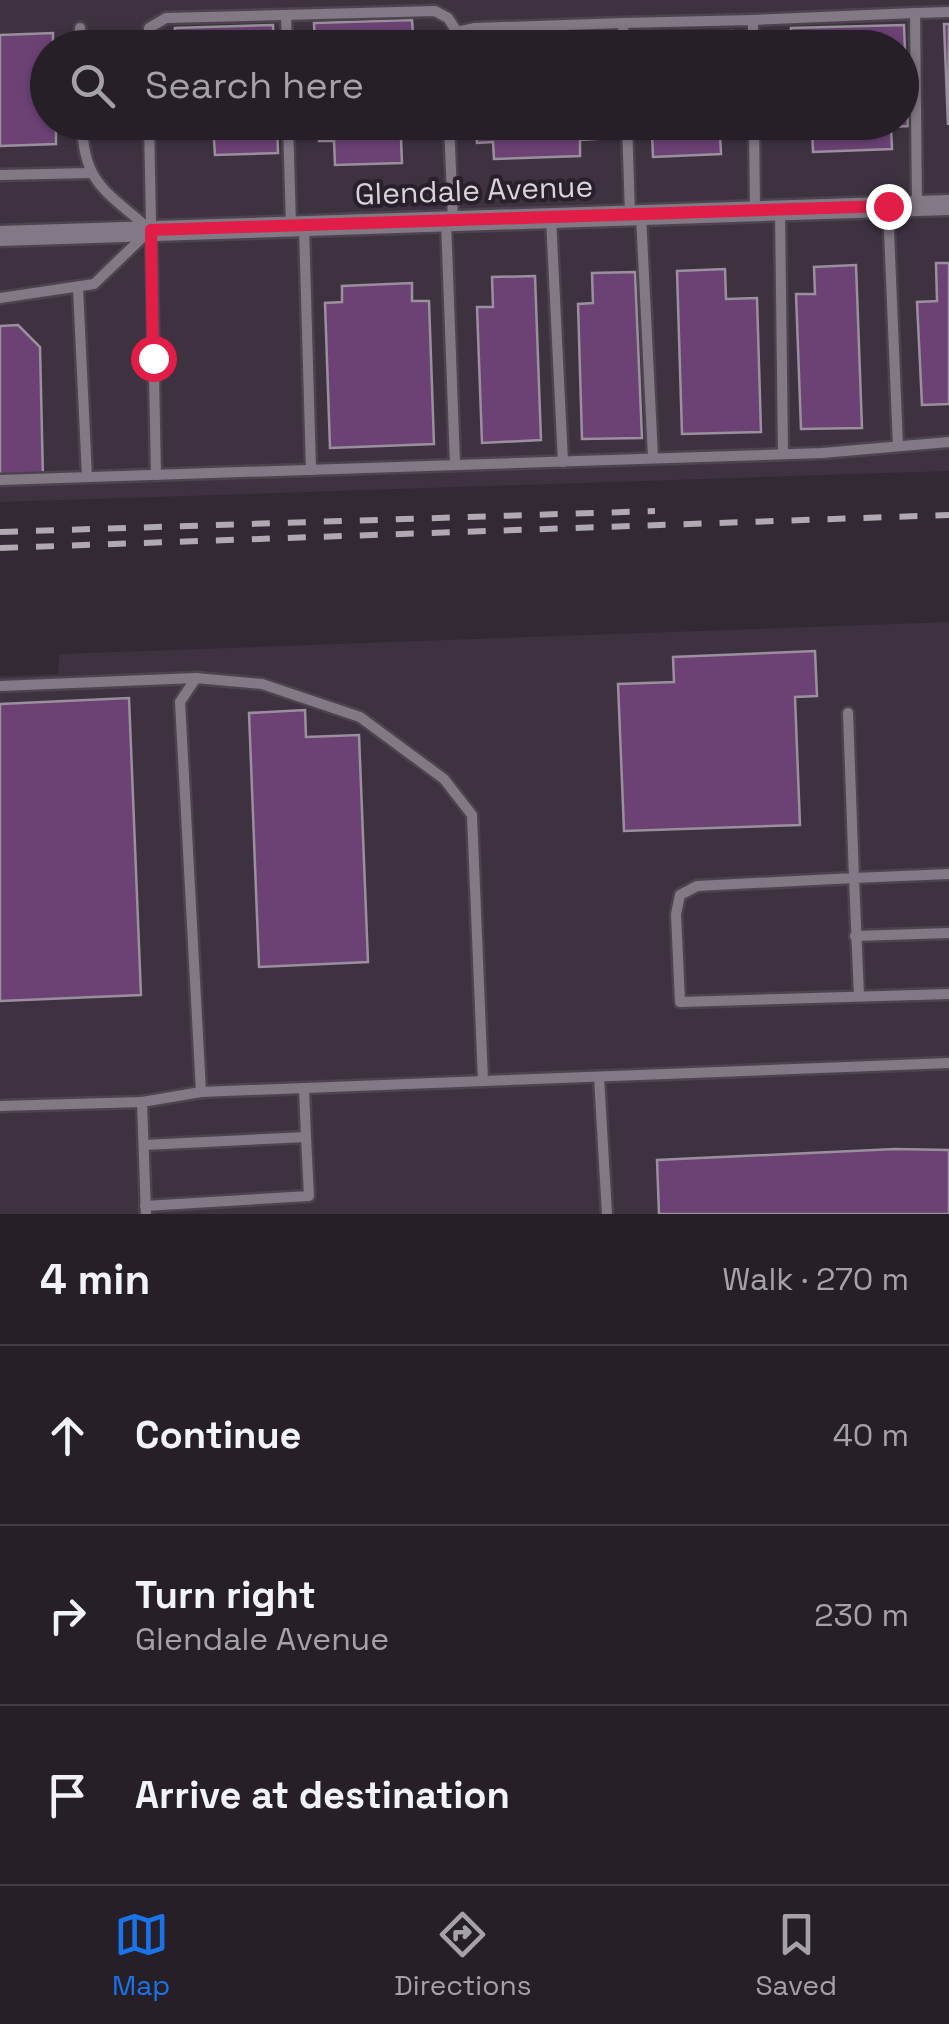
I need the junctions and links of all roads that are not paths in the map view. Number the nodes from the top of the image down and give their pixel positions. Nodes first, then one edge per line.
1 (949, 12) edge
2 (915, 14) junction
3 (286, 16) junction
4 (753, 20) junction
5 (623, 23) junction
6 (149, 30) edge
7 (286, 30) edge
8 (456, 30) edge
9 (494, 30) edge
10 (623, 30) edge
11 (753, 30) edge
12 (915, 30) edge
13 (83, 140) edge
14 (150, 140) edge
15 (290, 140) edge
16 (449, 140) edge
17 (629, 140) edge
18 (754, 140) edge
19 (916, 140) edge
20 (90, 173) junction
21 (0, 175) edge
22 (949, 205) edge
23 (888, 206) junction
24 (917, 206) junction
25 (780, 210) junction
26 (756, 211) junction
27 (636, 215) junction
28 (551, 217) junction
29 (449, 220) junction
30 (298, 225) junction
31 (151, 230) junction
32 (0, 236) edge
33 (78, 288) junction
34 (0, 298) edge
35 (949, 442) edge
36 (898, 446) junction
37 (783, 454) junction
38 (653, 457) junction
39 (563, 462) junction
40 (455, 464) junction
41 (311, 470) junction
42 (156, 475) junction
43 (87, 477) junction
44 (0, 480) edge
45 (196, 678) junction
46 (0, 686) edge
47 (848, 712) dead end
48 (949, 874) edge
49 (854, 878) junction
50 (949, 933) edge
51 (856, 936) junction
52 (949, 994) edge
53 (859, 996) junction
54 (949, 1064) edge
55 (599, 1077) junction
56 (483, 1081) junction
57 (304, 1088) junction
58 (201, 1092) junction
59 (142, 1102) junction
60 (0, 1106) edge
61 (306, 1137) junction
62 (144, 1144) junction
63 (258, 1201) junction
64 (146, 1210) edge
65 (258, 1214) edge
66 (607, 1214) edge

1 - 2 lane
2 - 4 lane
2 - 12 lane
3 - 6 lane
3 - 7 lane
3 - 8 lane
4 - 5 lane
4 - 11 lane
5 - 9 lane
5 - 10 lane
13 - 20 lane
14 - 31 lane
15 - 30 lane
16 - 29 lane
17 - 27 lane
18 - 26 lane
19 - 24 lane
20 - 21 lane
20 - 31 lane
22 - 24 street, Glendale Avenue
23 - 24 street, Glendale Avenue
23 - 25 street, Glendale Avenue
23 - 36 lane
25 - 26 street, Glendale Avenue
25 - 37 lane
26 - 27 street, Glendale Avenue
27 - 28 street, Glendale Avenue
27 - 38 lane
28 - 29 street, Glendale Avenue
28 - 39 lane
29 - 30 street, Glendale Avenue
29 - 40 lane
30 - 31 street, Glendale Avenue
30 - 41 lane
31 - 32 street, Glendale Avenue
31 - 33 lane
31 - 42 lane
33 - 34 lane
33 - 43 lane
35 - 36 lane
36 - 37 lane
37 - 38 lane
38 - 39 lane
39 - 40 lane
40 - 41 lane
41 - 42 lane
42 - 43 lane
43 - 44 lane
45 - 46 lane
45 - 56 lane
45 - 58 lane
47 - 49 lane
48 - 49 lane
49 - 51 lane
49 - 53 lane
50 - 51 lane
51 - 53 lane
52 - 53 lane
54 - 55 lane
55 - 56 lane
55 - 66 lane
56 - 57 lane
57 - 58 lane
57 - 61 lane
58 - 59 lane
59 - 60 lane
59 - 62 lane
61 - 62 lane
61 - 63 lane
62 - 64 lane
63 - 64 lane
63 - 65 lane

